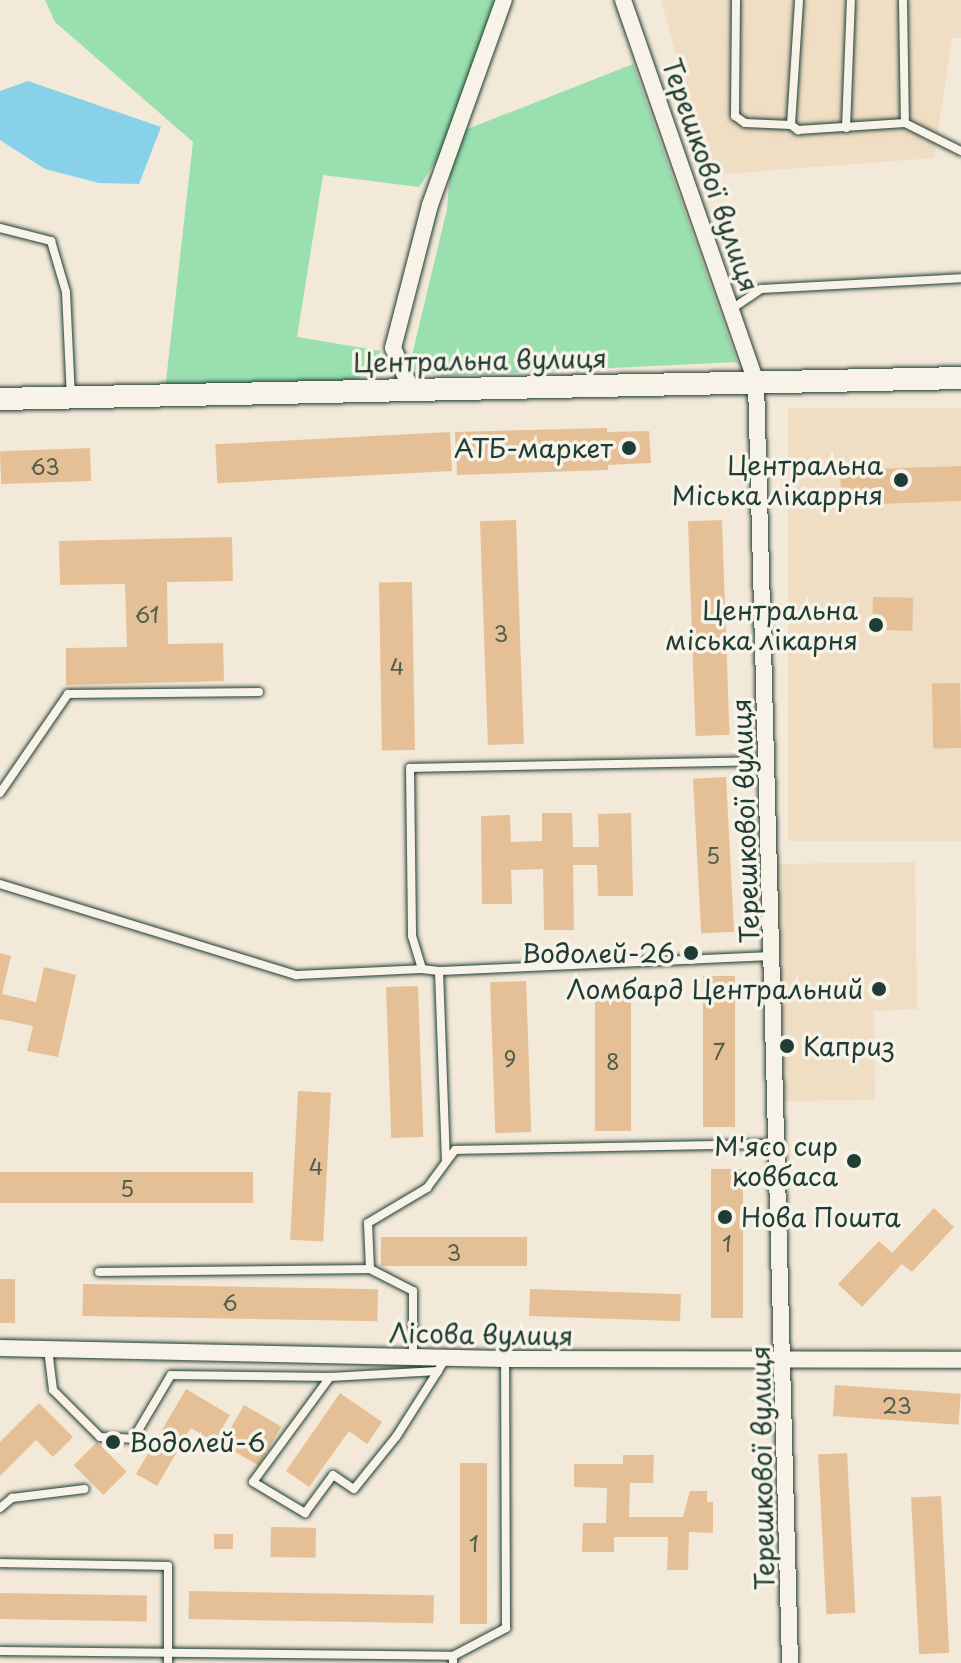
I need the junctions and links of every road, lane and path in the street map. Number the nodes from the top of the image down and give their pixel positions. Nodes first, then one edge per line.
1 (504, 0) edge
2 (623, 0) edge
3 (736, 0) edge
4 (799, 0) edge
5 (851, 0) edge
6 (903, 0) edge
7 (905, 123) junction
8 (791, 125) junction
9 (846, 128) junction
10 (961, 151) edge
11 (0, 228) edge
12 (961, 278) edge
13 (733, 308) junction
14 (961, 378) edge
15 (756, 382) junction
16 (411, 389) junction
17 (71, 397) junction
18 (0, 399) edge
19 (259, 692) dead end
20 (768, 761) junction
21 (0, 793) edge
22 (0, 884) edge
23 (773, 956) junction
24 (422, 969) junction
25 (439, 971) junction
26 (776, 1144) junction
27 (446, 1162) junction
28 (370, 1269) junction
29 (99, 1272) dead end
30 (0, 1348) edge
31 (48, 1349) junction
32 (413, 1357) junction
33 (505, 1359) junction
34 (784, 1360) junction
35 (961, 1360) edge
36 (442, 1364) junction
37 (330, 1377) junction
38 (84, 1489) dead end
39 (0, 1508) edge
40 (0, 1563) edge
41 (0, 1651) edge
42 (168, 1652) junction
43 (453, 1660) edge
44 (168, 1663) edge
45 (790, 1663) edge

1 - 16 street
2 - 13 street, Терешкової вулиця
3 - 8 lane
4 - 8 lane
5 - 9 lane
6 - 7 lane
7 - 9 lane
7 - 10 lane
8 - 9 lane
11 - 17 lane
12 - 13 lane
13 - 15 street, Терешкової вулиця
14 - 15 main road, Центральна вулиця
15 - 16 main road, Центральна вулиця
15 - 20 street, Терешкової вулиця
16 - 17 main road, Центральна вулиця
17 - 18 main road, Центральна вулиця
19 - 21 lane
20 - 23 street, Терешкової вулиця
20 - 24 lane
22 - 24 lane
23 - 25 lane
23 - 26 street, Терешкової вулиця
24 - 25 lane
25 - 27 lane
26 - 27 lane
26 - 34 street, Терешкової вулиця
27 - 28 lane
28 - 29 lane
28 - 32 lane
30 - 31 street, Лісова вулиця
31 - 32 street, Лісова вулиця
31 - 37 lane
32 - 36 street, Лісова вулиця
33 - 34 street, Лісова вулиця
33 - 36 street, Лісова вулиця
33 - 43 lane
34 - 35 street, Лісова вулиця
34 - 45 street, Терешкової вулиця
36 - 37 lane
36 - 37 lane
38 - 39 lane
40 - 42 lane
41 - 42 lane
42 - 43 lane
42 - 44 lane

